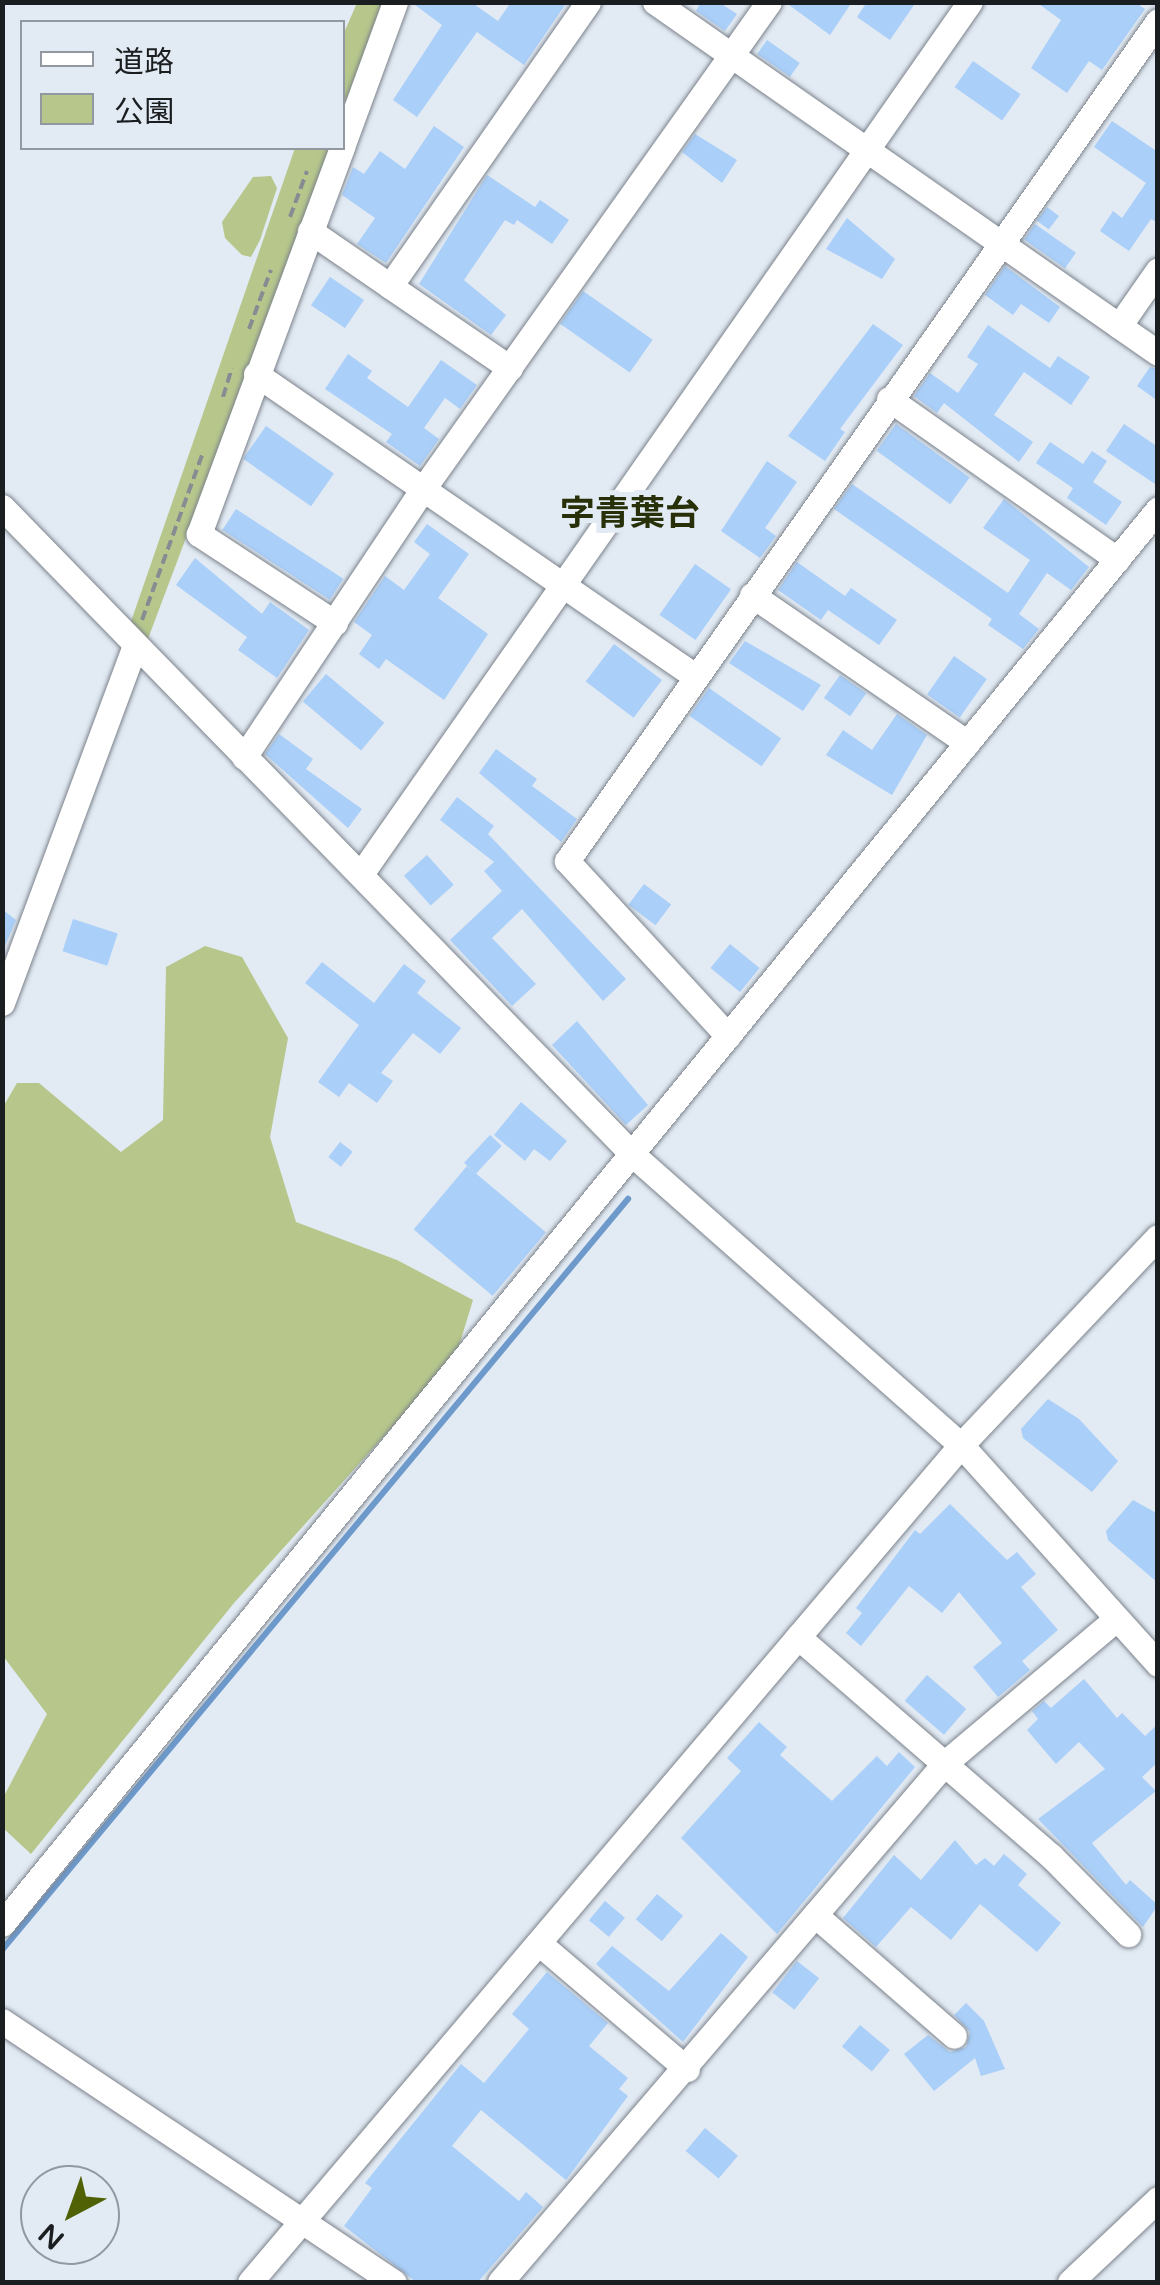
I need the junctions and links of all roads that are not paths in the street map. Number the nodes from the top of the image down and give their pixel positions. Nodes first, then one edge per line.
1 (395, 2) edge
2 (588, 2) edge
3 (655, 2) edge
4 (769, 2) edge
5 (970, 2) edge
6 (1158, 21) edge
7 (732, 56) junction
8 (345, 139) edge
9 (868, 149) junction
10 (341, 150) edge
11 (310, 231) junction
12 (1000, 244) junction
13 (1158, 270) edge
14 (390, 286) junction
15 (1119, 326) junction
16 (1158, 353) edge
17 (510, 368) junction
18 (256, 374) junction
19 (889, 399) junction
20 (424, 489) junction
21 (2, 507) edge
22 (1158, 510) edge
23 (1117, 559) junction
24 (561, 584) junction
25 (752, 595) junction
26 (336, 623) junction
27 (134, 649) junction
28 (695, 676) junction
29 (967, 743) junction
30 (244, 757) junction
31 (363, 870) junction
32 (2, 1003) edge
33 (728, 1036) junction
34 (633, 1155) junction
35 (1158, 1237) edge
36 (962, 1445) junction
37 (1116, 1619) junction
38 (798, 1637) junction
39 (1158, 1664) edge
40 (945, 1763) junction
41 (815, 1915) junction
42 (2, 1924) edge
43 (1128, 1934) dead end
44 (540, 1944) junction
45 (2, 2021) edge
46 (954, 2036) dead end
47 (687, 2069) junction
48 (1158, 2199) edge
49 (305, 2220) junction
50 (250, 2282) edge
51 (394, 2282) edge
52 (500, 2282) edge
53 (1070, 2282) edge

1 - 8 street
2 - 14 street
3 - 7 street
4 - 7 street
5 - 9 street
6 - 12 street
7 - 9 street
7 - 17 street
9 - 12 street
9 - 24 street
10 - 11 street
11 - 14 street
11 - 18 street
12 - 15 street
12 - 19 street
13 - 15 street
14 - 17 street
15 - 16 street
17 - 20 street
18 - 20 street
18 - 26 street
19 - 23 street
19 - 25 street
20 - 24 street
20 - 26 street
21 - 27 street
22 - 23 street
23 - 29 street
24 - 28 street
24 - 31 street
25 - 28 street
25 - 29 street
26 - 30 street
27 - 30 street
27 - 32 street
28 - 33 street
29 - 33 street
30 - 31 street
31 - 34 street
33 - 34 street
34 - 36 street
34 - 42 street
35 - 36 street
36 - 37 street
36 - 38 street
37 - 39 street
37 - 40 street
38 - 40 street
38 - 44 street
40 - 41 street
40 - 43 street
41 - 46 street
41 - 47 street
44 - 47 street
44 - 49 street
45 - 49 street
47 - 52 street
48 - 53 street
49 - 50 street
49 - 51 street

